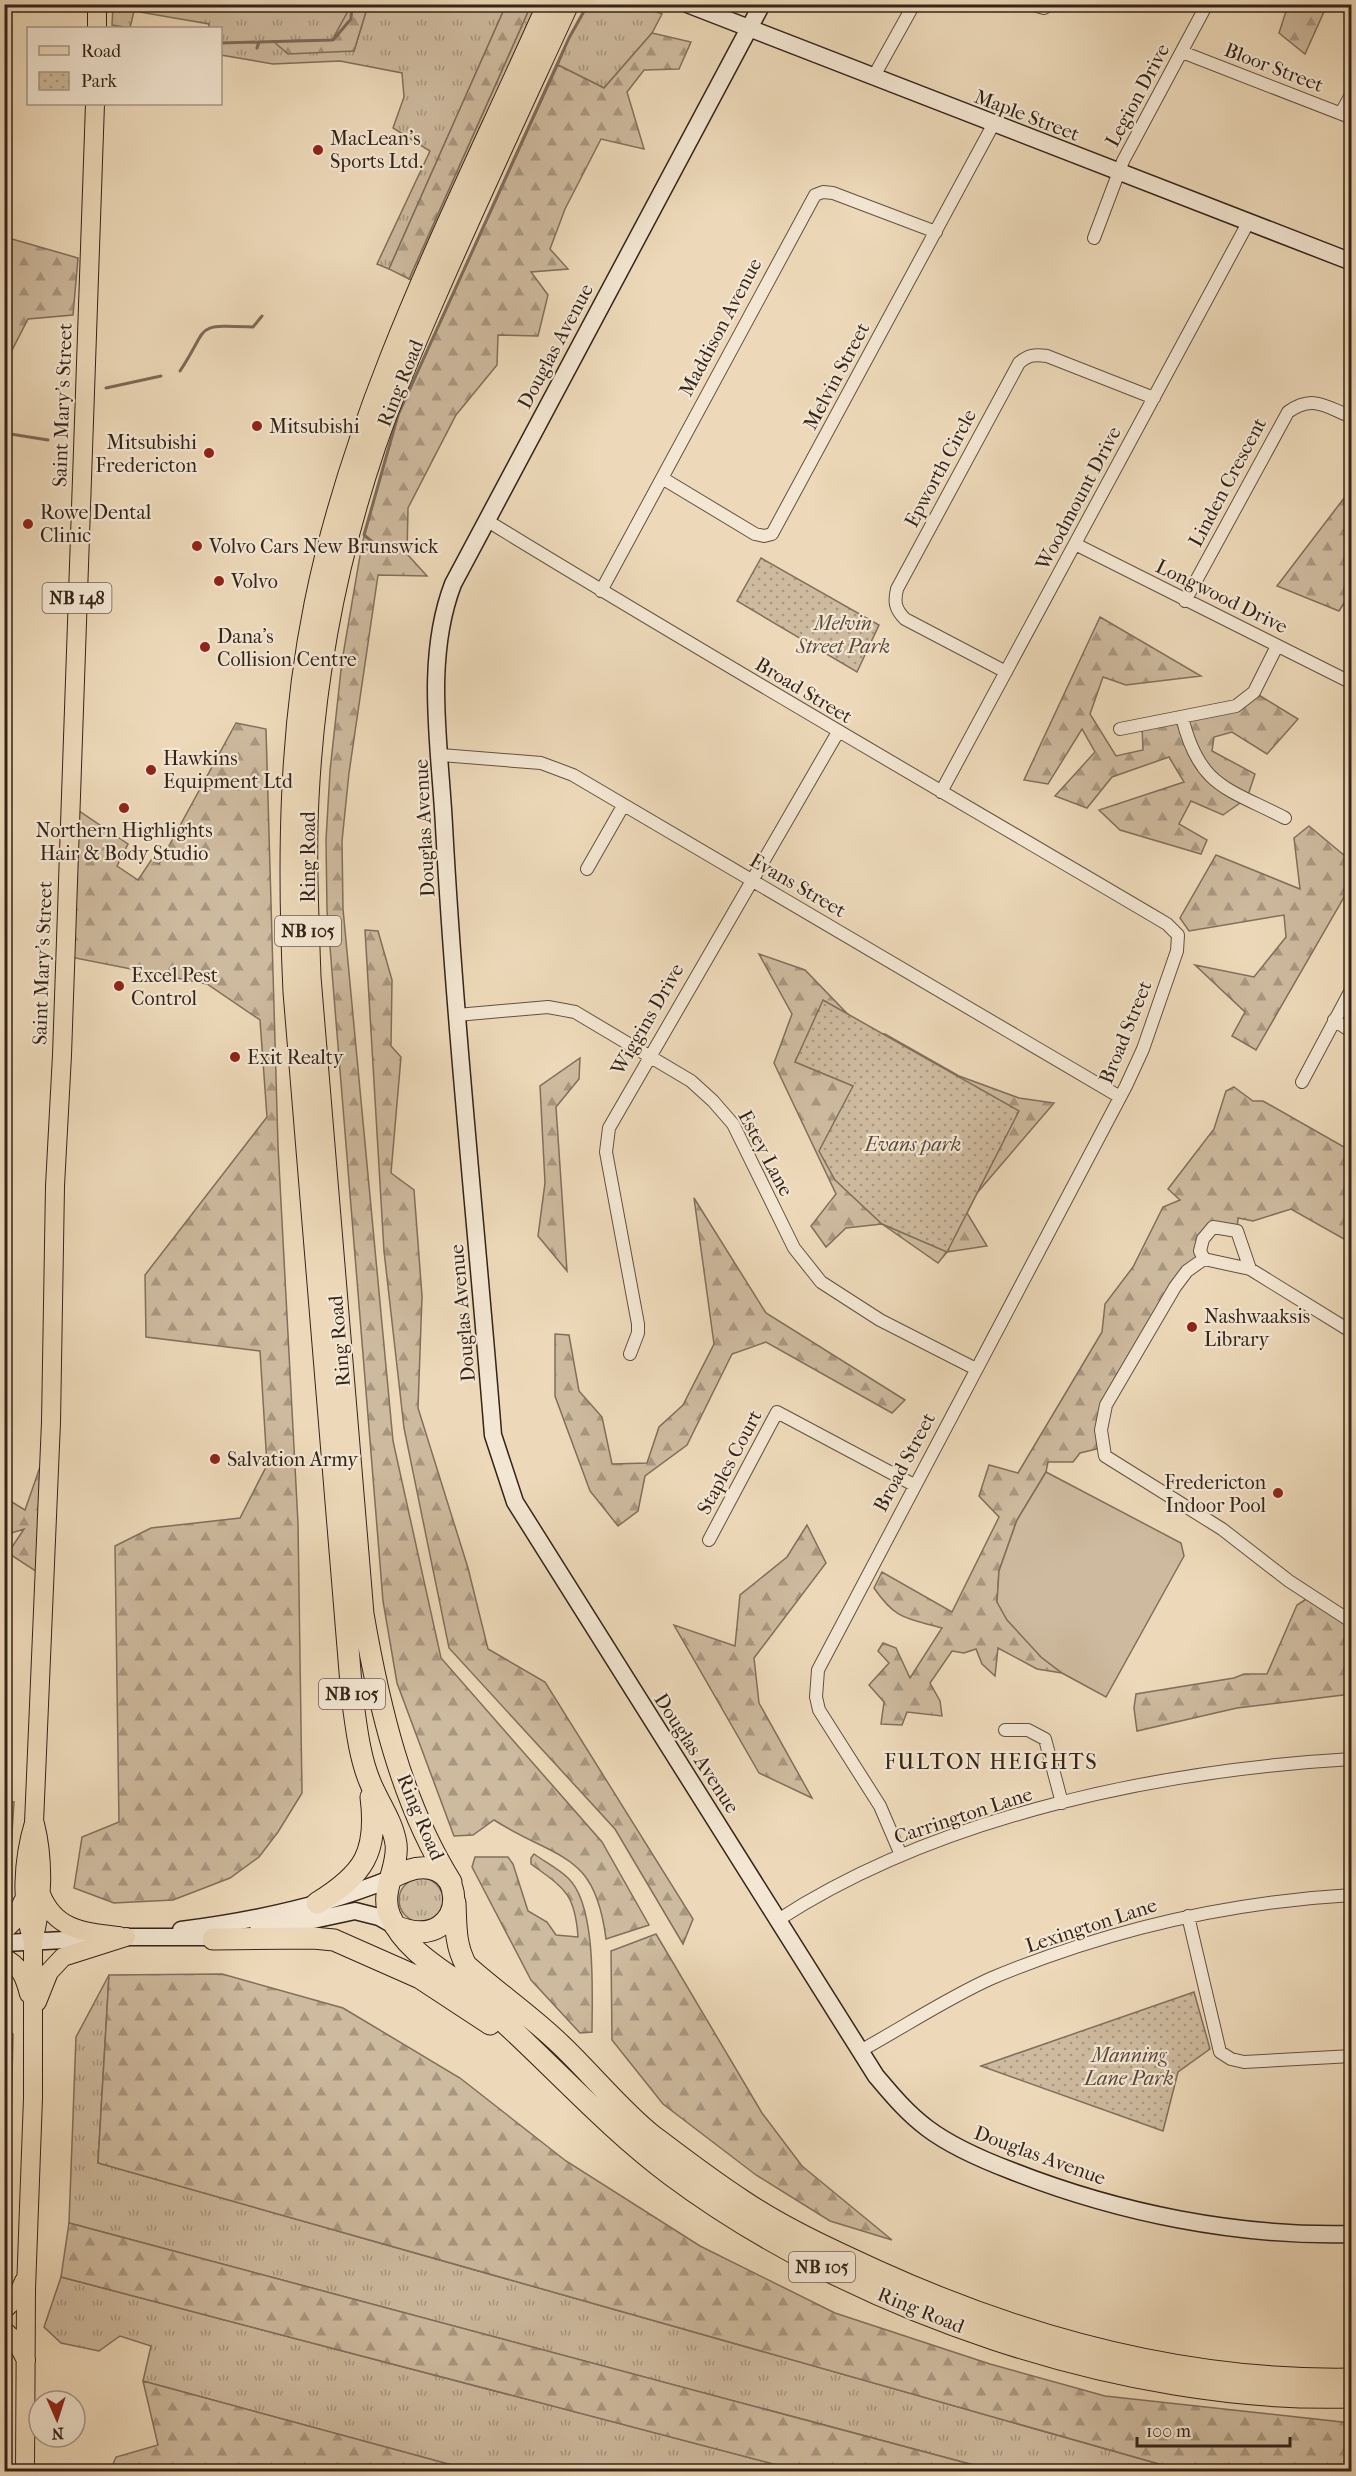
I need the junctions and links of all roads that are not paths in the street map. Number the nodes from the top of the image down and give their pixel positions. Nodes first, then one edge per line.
1 (97, 4) edge
2 (687, 4) edge
3 (762, 4) edge
4 (914, 4) edge
5 (1030, 4) edge
6 (1051, 4) edge
7 (1207, 4) edge
8 (558, 6) edge
9 (97, 27) edge
10 (750, 27) junction
11 (1182, 52) junction
12 (874, 76) junction
13 (1352, 93) edge
14 (94, 105) edge
15 (1346, 116) edge
16 (993, 125) junction
17 (1119, 173) junction
18 (1249, 221) junction
19 (936, 232) junction
20 (1094, 238) dead end
21 (1352, 262) edge
22 (1154, 398) junction
23 (1352, 417) edge
24 (662, 478) junction
25 (486, 520) junction
26 (1075, 544) junction
27 (601, 591) junction
28 (1185, 601) junction
29 (1277, 646) junction
30 (1006, 672) junction
31 (1352, 682) edge
32 (1182, 717) junction
33 (1120, 729) dead end
34 (838, 732) junction
35 (441, 755) junction
36 (941, 792) junction
37 (623, 806) junction
38 (1286, 818) dead end
39 (587, 869) dead end
40 (752, 880) junction
41 (1352, 988) edge
42 (457, 1015) junction
43 (1334, 1020) junction
44 (1352, 1032) edge
45 (649, 1054) junction
46 (1302, 1082) dead end
47 (1120, 1097) junction
48 (1204, 1259) junction
49 (1250, 1269) junction
50 (1352, 1332) edge
51 (630, 1354) dead end
52 (976, 1369) junction
53 (914, 1485) junction
54 (709, 1540) dead end
55 (1352, 1622) edge
56 (1005, 1730) dead end
57 (1352, 1759) edge
58 (368, 1779) junction
59 (1062, 1803) junction
60 (901, 1855) junction
61 (390, 1879) junction
62 (451, 1882) junction
63 (33, 1890) junction
64 (1352, 1895) edge
65 (317, 1903) junction
66 (455, 1903) junction
67 (1188, 1916) junction
68 (778, 1920) junction
69 (396, 1926) junction
70 (4, 1930) edge
71 (126, 1937) junction
72 (213, 1939) junction
73 (33, 1941) junction
74 (4, 1944) edge
75 (4, 1958) edge
76 (34, 2009) junction
77 (860, 2051) junction
78 (1352, 2056) edge
79 (601, 2116) junction
80 (1352, 2234) edge
81 (27, 2274) junction
82 (4, 2310) edge
83 (4, 2330) edge
84 (26, 2362) junction
85 (1352, 2379) edge
86 (1352, 2397) edge
87 (25, 2472) edge

1 - 9 main road
2 - 10 street, Maple Street
3 - 10 street, Douglas Avenue
4 - 12 street
5 - 6 street
7 - 11 street, Legion Drive
8 - 58 highway, Ring Road / NB 105
8 - 62 highway, Ring Road / NB 105
10 - 12 street, Maple Street
10 - 25 street, Douglas Avenue
11 - 15 street, Bloor Street
11 - 17 street, Legion Drive
12 - 16 street, Maple Street
13 - 15 street
14 - 63 main road, Saint Mary's Street / NB 148
16 - 17 street, Maple Street
16 - 19 street, Melvin Street
17 - 18 street, Maple Street
17 - 20 street, Legion Drive
18 - 21 street, Maple Street
18 - 22 street, Woodmount Drive
19 - 24 street, Maddison Avenue
19 - 24 street, Melvin Street
22 - 26 street, Woodmount Drive
22 - 30 street, Epworth Circle
23 - 28 street, Linden Crescent
24 - 27 street, Maddison Avenue
25 - 27 street, Broad Street
25 - 35 street, Douglas Avenue
26 - 28 street, Longwood Drive
26 - 30 street, Woodmount Drive
27 - 34 street, Broad Street
28 - 29 street, Longwood Drive
29 - 31 street, Longwood Drive
29 - 32 street
30 - 36 street, Woodmount Drive
32 - 33 street
32 - 38 street
34 - 36 street, Broad Street
34 - 40 street, Wiggins Drive
35 - 37 street, Evans Street
35 - 42 street, Douglas Avenue
36 - 47 street, Broad Street
37 - 39 street
37 - 40 street, Evans Street
40 - 45 street, Wiggins Drive
40 - 47 street, Evans Street
41 - 43 street
42 - 45 street, Estey Lane
42 - 68 street, Douglas Avenue
43 - 44 street
43 - 46 street
45 - 51 street, Wiggins Drive
45 - 52 street, Estey Lane
47 - 52 street, Broad Street
48 - 49 street
48 - 49 street
48 - 55 street
49 - 50 street
52 - 53 street, Broad Street
53 - 54 street, Staples Court
53 - 60 street, Broad Street
56 - 59 street
57 - 59 street, Carrington Lane
58 - 61 highway, Ring Road / NB 105
58 - 65 highway
59 - 60 street, Carrington Lane
60 - 68 street, Carrington Lane
61 - 62 highway
61 - 65 street
61 - 69 highway
62 - 66 highway
63 - 70 main road
63 - 71 main road
63 - 73 main road, Saint Mary's Street / NB 148
64 - 67 street, Lexington Lane
65 - 71 street
66 - 69 highway
66 - 85 highway, Ring Road / NB 105
67 - 77 street, Lexington Lane
67 - 78 street
68 - 77 street, Douglas Avenue
69 - 72 street
69 - 79 highway, Ring Road / NB 105
71 - 72 street
71 - 73 street
71 - 76 main road
72 - 79 highway
73 - 74 street
73 - 76 main road, Saint Mary's Street / NB 148
75 - 76 main road
76 - 81 main road, Saint Mary's Street / NB 148
77 - 80 street, Douglas Avenue
79 - 86 highway, Ring Road / NB 105
81 - 82 main road
81 - 84 main road, Saint Mary's Street / NB 148
83 - 84 main road
84 - 87 main road, Saint Mary's Street / NB 148

